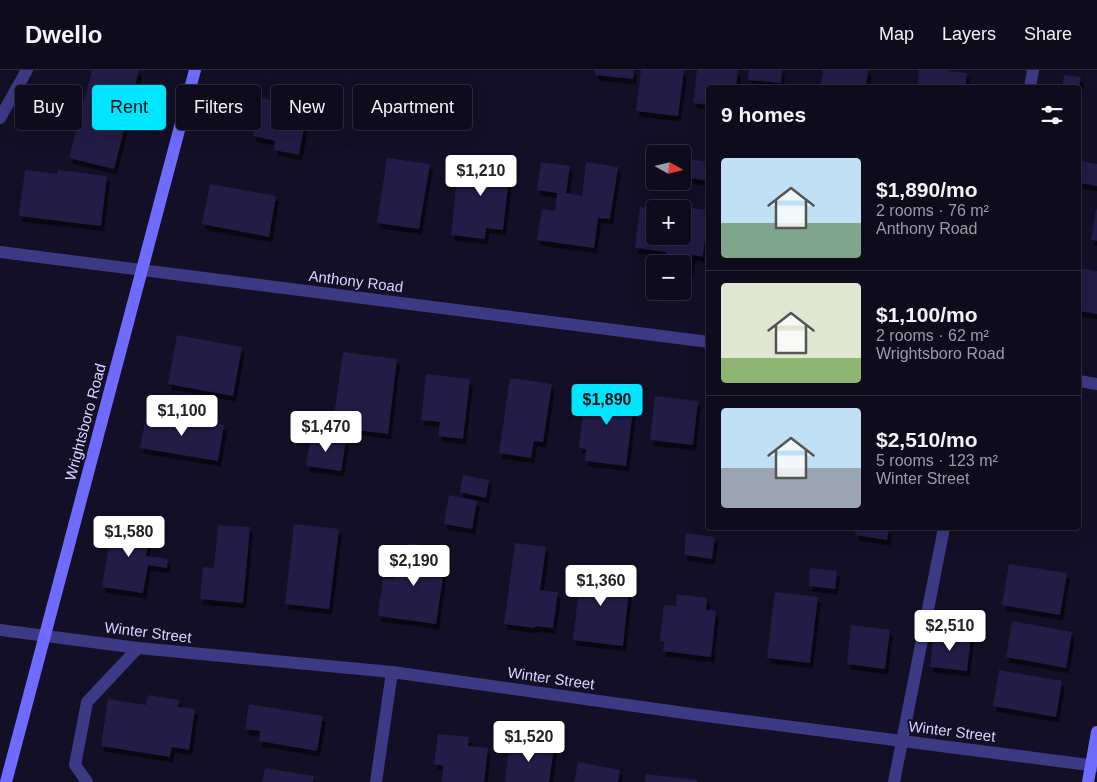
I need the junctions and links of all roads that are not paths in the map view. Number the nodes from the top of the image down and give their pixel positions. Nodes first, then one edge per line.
1 (27, 70) edge
2 (195, 70) edge
3 (1033, 70) edge
4 (1030, 85) edge
5 (0, 118) edge
6 (0, 252) edge
7 (142, 271) junction
8 (706, 342) edge
9 (1081, 381) edge
10 (1097, 384) edge
11 (944, 530) edge
12 (0, 630) edge
13 (45, 635) junction
14 (138, 648) junction
15 (392, 672) junction
16 (1097, 732) edge
17 (902, 741) junction
18 (1094, 766) edge
19 (6, 782) edge
20 (87, 782) edge
21 (376, 782) edge
22 (894, 782) edge
23 (1088, 782) edge

1 - 5 street
2 - 7 main road, Wrightsboro Road
3 - 4 street
6 - 7 street, Anthony Road
7 - 8 street, Anthony Road
7 - 13 main road, Wrightsboro Road
9 - 10 street
11 - 17 street
12 - 13 street, Winter Street
13 - 14 street, Winter Street
13 - 19 main road, Wrightsboro Road
14 - 15 street, Winter Street
14 - 20 street
15 - 17 street, Winter Street
15 - 21 street
16 - 18 main road
17 - 18 street, Winter Street
17 - 22 street
18 - 23 main road

